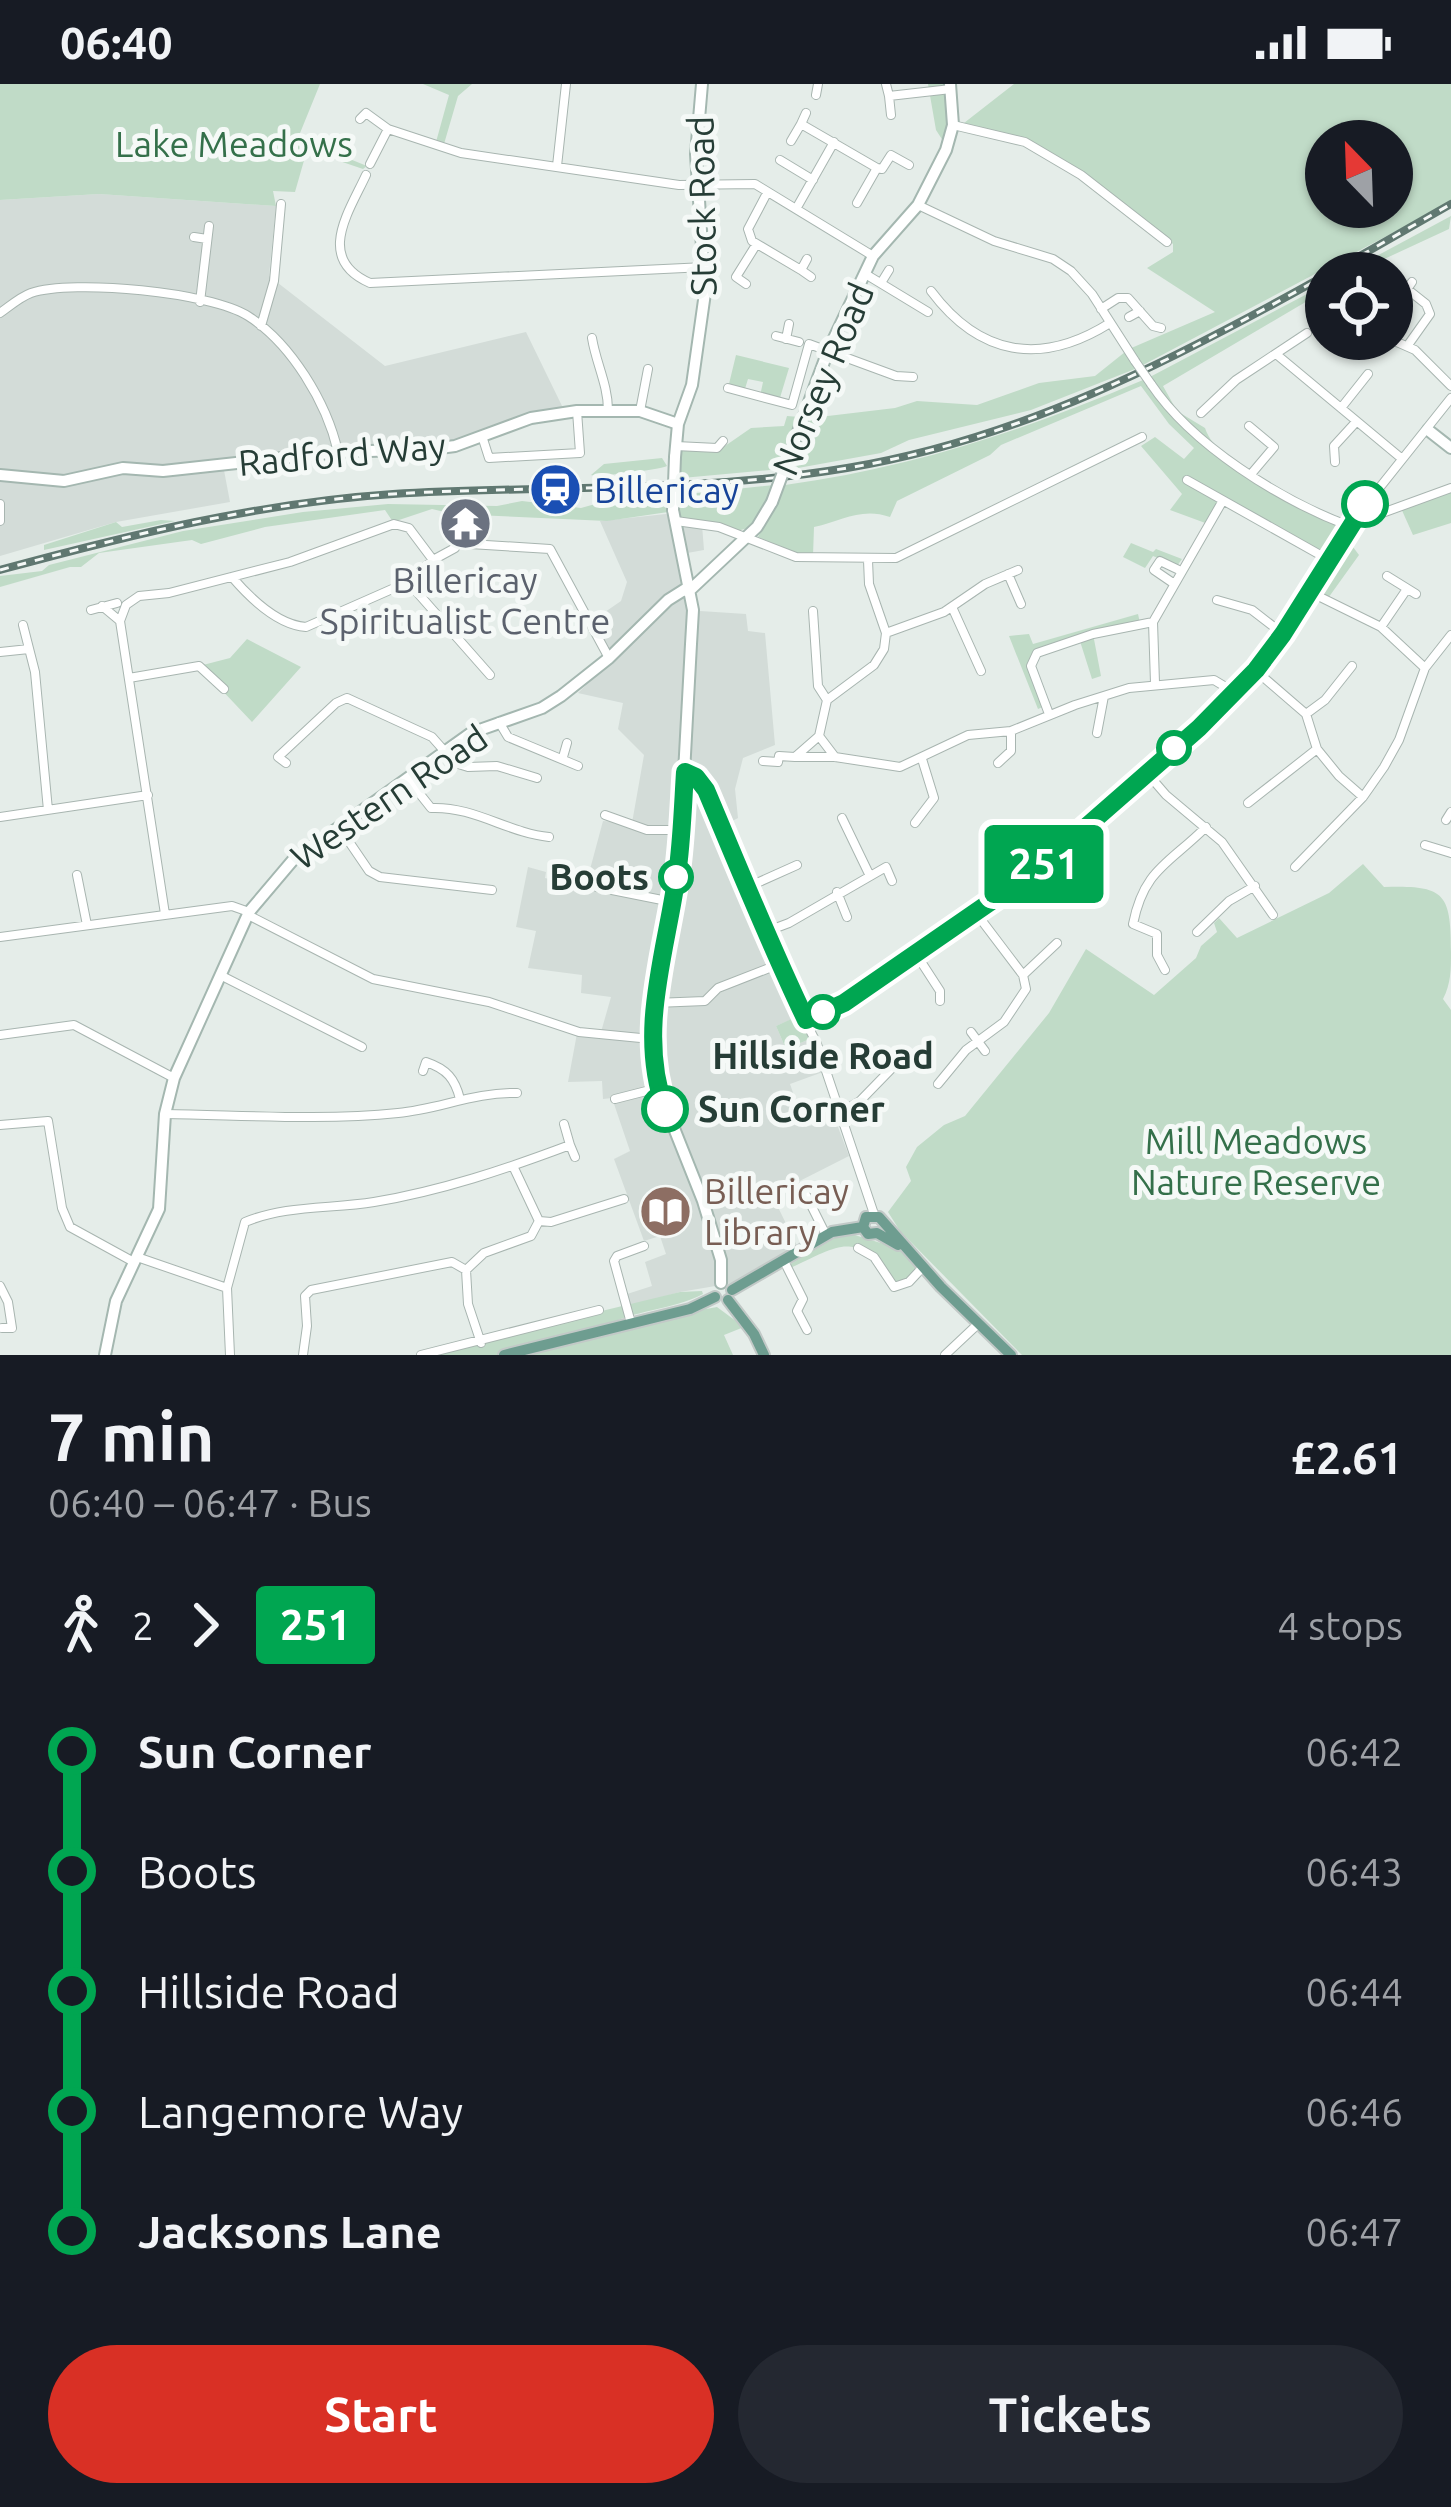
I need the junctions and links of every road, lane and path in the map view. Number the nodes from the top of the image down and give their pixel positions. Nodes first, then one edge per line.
1 (566, 84) edge
2 (702, 84) edge
3 (818, 84) edge
4 (886, 84) edge
5 (950, 86) edge
6 (816, 95) dead end
7 (889, 96) junction
8 (806, 112) dead end
9 (365, 113) dead end
10 (891, 115) dead end
11 (801, 124) junction
12 (953, 125) junction
13 (388, 129) junction
14 (791, 141) dead end
15 (834, 142) junction
16 (779, 160) dead end
17 (370, 164) dead end
18 (909, 165) dead end
19 (557, 166) junction
20 (877, 169) junction
21 (366, 175) dead end
22 (813, 180) junction
23 (701, 185) junction
24 (767, 193) junction
25 (857, 203) dead end
26 (281, 204) dead end
27 (918, 205) junction
28 (796, 209) junction
29 (209, 226) dead end
30 (194, 237) dead end
31 (207, 239) junction
32 (1168, 242) dead end
33 (756, 244) junction
34 (873, 256) junction
35 (807, 259) dead end
36 (706, 267) junction
37 (801, 270) junction
38 (889, 270) dead end
39 (867, 275) junction
40 (812, 277) dead end
41 (746, 284) dead end
42 (881, 284) junction
43 (931, 291) dead end
44 (1413, 294) edge
45 (200, 302) junction
46 (1101, 309) junction
47 (1140, 311) junction
48 (928, 312) dead end
49 (0, 313) edge
50 (1129, 317) dead end
51 (1110, 323) junction
52 (789, 324) dead end
53 (260, 326) junction
54 (1161, 328) dead end
55 (1305, 334) edge
56 (592, 338) dead end
57 (1413, 338) edge
58 (805, 343) junction
59 (1413, 350) edge
60 (828, 351) junction
61 (1276, 354) junction
62 (648, 369) dead end
63 (1368, 374) dead end
64 (914, 377) dead end
65 (755, 383) dead end
66 (1451, 386) edge
67 (728, 388) dead end
68 (752, 394) junction
69 (1451, 398) edge
70 (1341, 408) junction
71 (608, 410) junction
72 (577, 411) junction
73 (640, 411) junction
74 (1201, 413) dead end
75 (1356, 422) junction
76 (678, 424) junction
77 (1249, 426) dead end
78 (1428, 430) junction
79 (482, 436) junction
80 (1142, 437) dead end
81 (723, 441) dead end
82 (1451, 448) edge
83 (338, 452) junction
84 (675, 452) junction
85 (1401, 458) junction
86 (1335, 463) dead end
87 (1252, 473) junction
88 (0, 477) edge
89 (1187, 480) dead end
90 (1451, 488) edge
91 (1222, 502) junction
92 (0, 504) edge
93 (674, 516) junction
94 (1374, 516) dead end
95 (0, 521) edge
96 (1349, 526) junction
97 (747, 538) junction
98 (470, 544) dead end
99 (454, 548) dead end
100 (434, 560) junction
101 (868, 560) junction
102 (1331, 561) junction
103 (1181, 572) junction
104 (1387, 576) dead end
105 (232, 577) junction
106 (408, 582) junction
107 (1173, 583) junction
108 (688, 590) junction
109 (1312, 593) junction
110 (1217, 600) dead end
111 (118, 603) dead end
112 (1021, 604) dead end
113 (102, 606) junction
114 (952, 607) junction
115 (91, 610) dead end
116 (813, 611) dead end
117 (120, 621) junction
118 (1153, 622) junction
119 (23, 625) dead end
120 (1381, 627) junction
121 (886, 633) junction
122 (1283, 634) junction
123 (1451, 635) edge
124 (29, 649) junction
125 (0, 652) edge
126 (609, 658) junction
127 (1352, 666) dead end
128 (1426, 668) junction
129 (981, 670) dead end
130 (1256, 670) junction
131 (490, 675) dead end
132 (129, 678) junction
133 (1155, 683) junction
134 (224, 689) dead end
135 (1234, 693) junction
136 (1104, 696) junction
137 (827, 700) junction
138 (1049, 714) junction
139 (1306, 714) junction
140 (499, 722) junction
141 (1011, 731) junction
142 (1097, 734) dead end
143 (819, 736) junction
144 (566, 743) dead end
145 (446, 749) junction
146 (1317, 749) junction
147 (562, 757) junction
148 (795, 757) junction
149 (835, 757) junction
150 (279, 758) dead end
151 (922, 759) junction
152 (763, 760) dead end
153 (998, 763) dead end
154 (578, 766) dead end
155 (685, 772) junction
156 (1147, 773) junction
157 (531, 777) dead end
158 (409, 779) junction
159 (148, 795) junction
160 (1363, 797) junction
161 (1248, 803) dead end
162 (48, 810) junction
163 (605, 815) dead end
164 (0, 817) edge
165 (842, 818) dead end
166 (915, 823) dead end
167 (339, 827) junction
168 (1206, 827) junction
169 (681, 830) junction
170 (549, 837) dead end
171 (1425, 845) dead end
172 (1059, 851) junction
173 (1451, 853) edge
174 (797, 865) dead end
175 (1295, 867) dead end
176 (869, 874) junction
177 (77, 875) dead end
178 (892, 881) dead end
179 (1255, 886) junction
180 (597, 887) dead end
181 (748, 887) junction
182 (492, 890) dead end
183 (836, 892) junction
184 (1096, 892) dead end
185 (672, 902) junction
186 (976, 913) junction
187 (165, 914) junction
188 (248, 914) junction
189 (1273, 915) dead end
190 (847, 917) dead end
191 (87, 925) junction
192 (765, 932) junction
193 (1212, 933) dead end
194 (0, 937) edge
195 (1057, 943) dead end
196 (916, 954) junction
197 (777, 964) junction
198 (1165, 970) dead end
199 (220, 975) junction
200 (1023, 975) junction
201 (940, 1001) dead end
202 (655, 1003) junction
203 (806, 1020) junction
204 (971, 1032) dead end
205 (0, 1035) edge
206 (651, 1039) junction
207 (978, 1041) junction
208 (362, 1047) dead end
209 (985, 1051) dead end
210 (898, 1062) dead end
211 (422, 1064) dead end
212 (174, 1078) junction
213 (938, 1084) dead end
214 (658, 1088) junction
215 (517, 1093) dead end
216 (460, 1099) junction
217 (615, 1099) dead end
218 (165, 1114) junction
219 (838, 1114) junction
220 (564, 1124) dead end
221 (0, 1125) edge
222 (570, 1145) junction
223 (575, 1157) dead end
224 (512, 1166) junction
225 (802, 1187) dead end
226 (624, 1199) dead end
227 (539, 1221) junction
228 (878, 1223) junction
229 (826, 1235) junction
230 (644, 1246) dead end
231 (858, 1248) dead end
232 (134, 1259) junction
233 (784, 1261) junction
234 (922, 1268) junction
235 (466, 1270) junction
236 (0, 1286) edge
237 (227, 1288) junction
238 (724, 1293) junction
239 (599, 1310) dead end
240 (631, 1323) junction
241 (979, 1323) junction
242 (12, 1328) edge
243 (807, 1330) dead end
244 (481, 1343) junction
245 (105, 1355) edge
246 (230, 1355) edge
247 (303, 1355) edge
248 (421, 1355) edge
249 (505, 1355) edge
250 (764, 1355) edge
251 (945, 1355) edge
252 (1011, 1355) edge

1 - 19 street
2 - 23 street, Stock Road
3 - 6 street
4 - 7 street
5 - 7 street
5 - 12 street, Norsey Road
7 - 10 street
8 - 11 street
9 - 13 street
11 - 14 street
11 - 15 street
12 - 27 street, Norsey Road
12 - 32 street
13 - 17 street
13 - 19 street
15 - 20 street
15 - 22 street
16 - 22 street
18 - 20 street
19 - 23 street
20 - 25 street
21 - 36 street
22 - 28 street
23 - 24 street
23 - 36 street, Stock Road
24 - 28 street
24 - 33 street
26 - 53 street
27 - 34 street, Norsey Road
27 - 46 street
28 - 34 street
29 - 31 street
30 - 31 street
31 - 45 street
33 - 37 street
33 - 41 street
34 - 39 street, Norsey Road
35 - 37 street
36 - 76 street, Stock Road
37 - 40 street
38 - 42 street
39 - 42 street
39 - 60 street, Norsey Road
42 - 48 street
43 - 51 street
44 - 57 street
45 - 49 street
45 - 53 street
46 - 47 street
46 - 51 street
47 - 50 street
47 - 54 street
51 - 87 street, bridge
52 - 58 street
53 - 83 street
55 - 61 street
56 - 71 street
58 - 60 street
58 - 68 street
59 - 66 street
60 - 64 street
60 - 97 street, Norsey Road, bridge
61 - 70 street
61 - 74 street
62 - 73 street
63 - 70 street
65 - 68 street
67 - 68 street
69 - 78 street
70 - 75 street
71 - 72 street, Radford Way
71 - 73 street, Radford Way
72 - 79 street, Radford Way
72 - 79 street
73 - 76 street, Radford Way
75 - 85 street
75 - 86 street
76 - 84 street, Stock Road
77 - 87 street
78 - 82 street
78 - 85 street
79 - 83 street, Radford Way
80 - 101 street
81 - 84 street
83 - 88 street, Radford Way
84 - 93 street, Stock Road, bridge
85 - 96 street
87 - 96 street
89 - 91 street
90 - 94 street
91 - 102 street
91 - 103 street
92 - 95 street
93 - 97 street
93 - 108 street, Stock Road
96 - 102 street
97 - 101 street
97 - 108 street, Norsey Road
98 - 126 street
99 - 100 street
100 - 105 street
100 - 106 street
101 - 121 street
102 - 109 street
103 - 107 street
103 - 107 street
104 - 120 street
105 - 106 street
105 - 117 street
106 - 131 street
107 - 118 street
108 - 126 street, Western Road
108 - 155 street, Stock Road
109 - 120 street
109 - 122 street
110 - 122 street
111 - 113 street
112 - 114 street
113 - 115 street
113 - 117 street
114 - 121 street
114 - 129 street
116 - 137 street
117 - 132 street
118 - 133 street
118 - 138 street
119 - 124 street
120 - 128 street
121 - 137 street
122 - 130 street
123 - 128 street
124 - 125 street
124 - 162 street
126 - 140 street, Western Road
127 - 139 street
128 - 160 street
130 - 135 street
130 - 139 street
132 - 134 street
132 - 159 street
133 - 135 street
133 - 136 street
135 - 156 street
136 - 138 street
136 - 142 street
137 - 143 street
138 - 141 street
139 - 146 street
140 - 145 street, Western Road
140 - 147 street
141 - 151 street
141 - 153 street
143 - 148 street
143 - 149 street
144 - 147 street
145 - 150 street
145 - 157 street
145 - 158 street, Western Road
146 - 160 street
146 - 161 street
147 - 154 street
148 - 149 street
148 - 152 street
149 - 151 street
151 - 166 street
155 - 169 street, Stock Road
155 - 181 street
156 - 168 street
156 - 172 street
158 - 167 street, Western Road
158 - 170 street
159 - 162 street
159 - 187 street
160 - 175 street
162 - 164 street
163 - 169 street
165 - 176 street
167 - 182 street
167 - 188 street, Western Road
168 - 179 street
168 - 198 street
169 - 185 street, Stock Road
171 - 173 street
172 - 184 street
172 - 186 street
174 - 181 street
176 - 178 street
176 - 183 street
177 - 191 street
179 - 189 street
179 - 193 street
180 - 185 street
181 - 192 street
183 - 190 street
183 - 192 street
185 - 202 street, Stock Road
186 - 196 street
186 - 200 street
187 - 188 street
187 - 191 street
188 - 199 street, Western Road
188 - 206 street
191 - 194 street
192 - 197 street
195 - 200 street
196 - 201 street
196 - 203 street
197 - 202 street
197 - 203 street
199 - 208 street
199 - 212 street, Western Road
200 - 207 street
202 - 206 street, Stock Road
203 - 219 street
204 - 207 street
205 - 212 street
206 - 214 street, Stock Road
207 - 209 street
207 - 213 street
210 - 219 street
211 - 216 street
212 - 218 street, Western Road
214 - 217 street
214 - 238 street, Stock Road
215 - 216 street
216 - 218 street
218 - 232 street, Western Road
219 - 228 street
220 - 222 street
221 - 232 street
222 - 223 street
222 - 224 street
224 - 227 street
224 - 237 street
225 - 229 street
226 - 227 street
227 - 235 street
228 - 229 main road
228 - 234 main road
229 - 233 main road
230 - 240 street
231 - 234 street
232 - 237 street
232 - 245 street, Western Road
233 - 238 main road
233 - 243 street
234 - 241 main road
235 - 244 street
235 - 247 street
236 - 242 street
237 - 246 street
238 - 240 main road
238 - 250 main road
239 - 244 street
240 - 249 main road
241 - 251 street
241 - 252 main road
244 - 248 street

